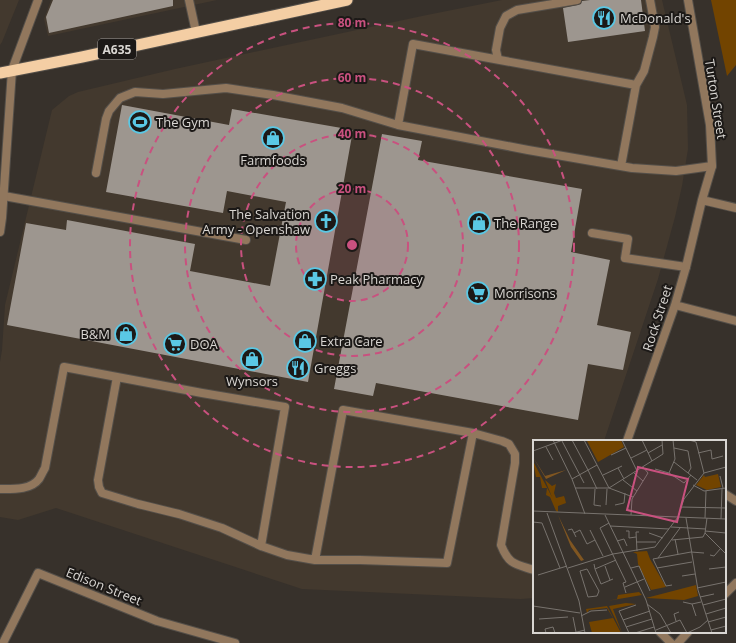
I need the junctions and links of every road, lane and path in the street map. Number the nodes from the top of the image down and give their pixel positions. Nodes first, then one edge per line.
1 (38, 0) edge
2 (189, 0) edge
3 (347, 0) edge
4 (576, 0) edge
5 (650, 0) edge
6 (688, 0) edge
7 (196, 32) junction
8 (498, 59) junction
9 (12, 70) junction
10 (0, 73) edge
11 (636, 85) junction
12 (398, 125) junction
13 (621, 166) junction
14 (712, 166) junction
15 (96, 173) dead end
16 (4, 196) junction
17 (702, 200) junction
18 (736, 208) edge
19 (0, 231) edge
20 (592, 233) dead end
21 (246, 240) dead end
22 (686, 267) junction
23 (675, 305) junction
24 (736, 321) edge
25 (117, 377) junction
26 (473, 434) junction
27 (627, 440) edge
28 (0, 489) edge
29 (726, 495) edge
30 (736, 501) edge
31 (261, 546) junction
32 (315, 560) junction
33 (533, 570) edge
34 (736, 583) edge
35 (726, 593) edge
36 (661, 633) edge
37 (687, 633) edge
38 (3, 643) edge
39 (235, 643) edge
40 (671, 643) edge
41 (678, 643) edge

1 - 9 street
2 - 7 street
3 - 7 highway, A635
4 - 8 street
5 - 11 street
6 - 14 street, Turton Street
7 - 9 highway, A635
8 - 11 street
8 - 12 street
9 - 10 highway, A635
9 - 16 street
11 - 13 street
12 - 13 street
12 - 15 street
13 - 14 street
14 - 17 street, Turton Street
16 - 19 street
16 - 21 street
17 - 18 street
17 - 22 street, Rock Street
20 - 22 street
22 - 23 street, Rock Street
23 - 24 street
23 - 27 street, Rock Street
25 - 28 street
25 - 31 street
25 - 31 street
26 - 32 street
26 - 32 street
26 - 33 street
29 - 30 street
31 - 32 street
34 - 35 street
36 - 40 street
37 - 41 street
38 - 39 street, Edison Street

